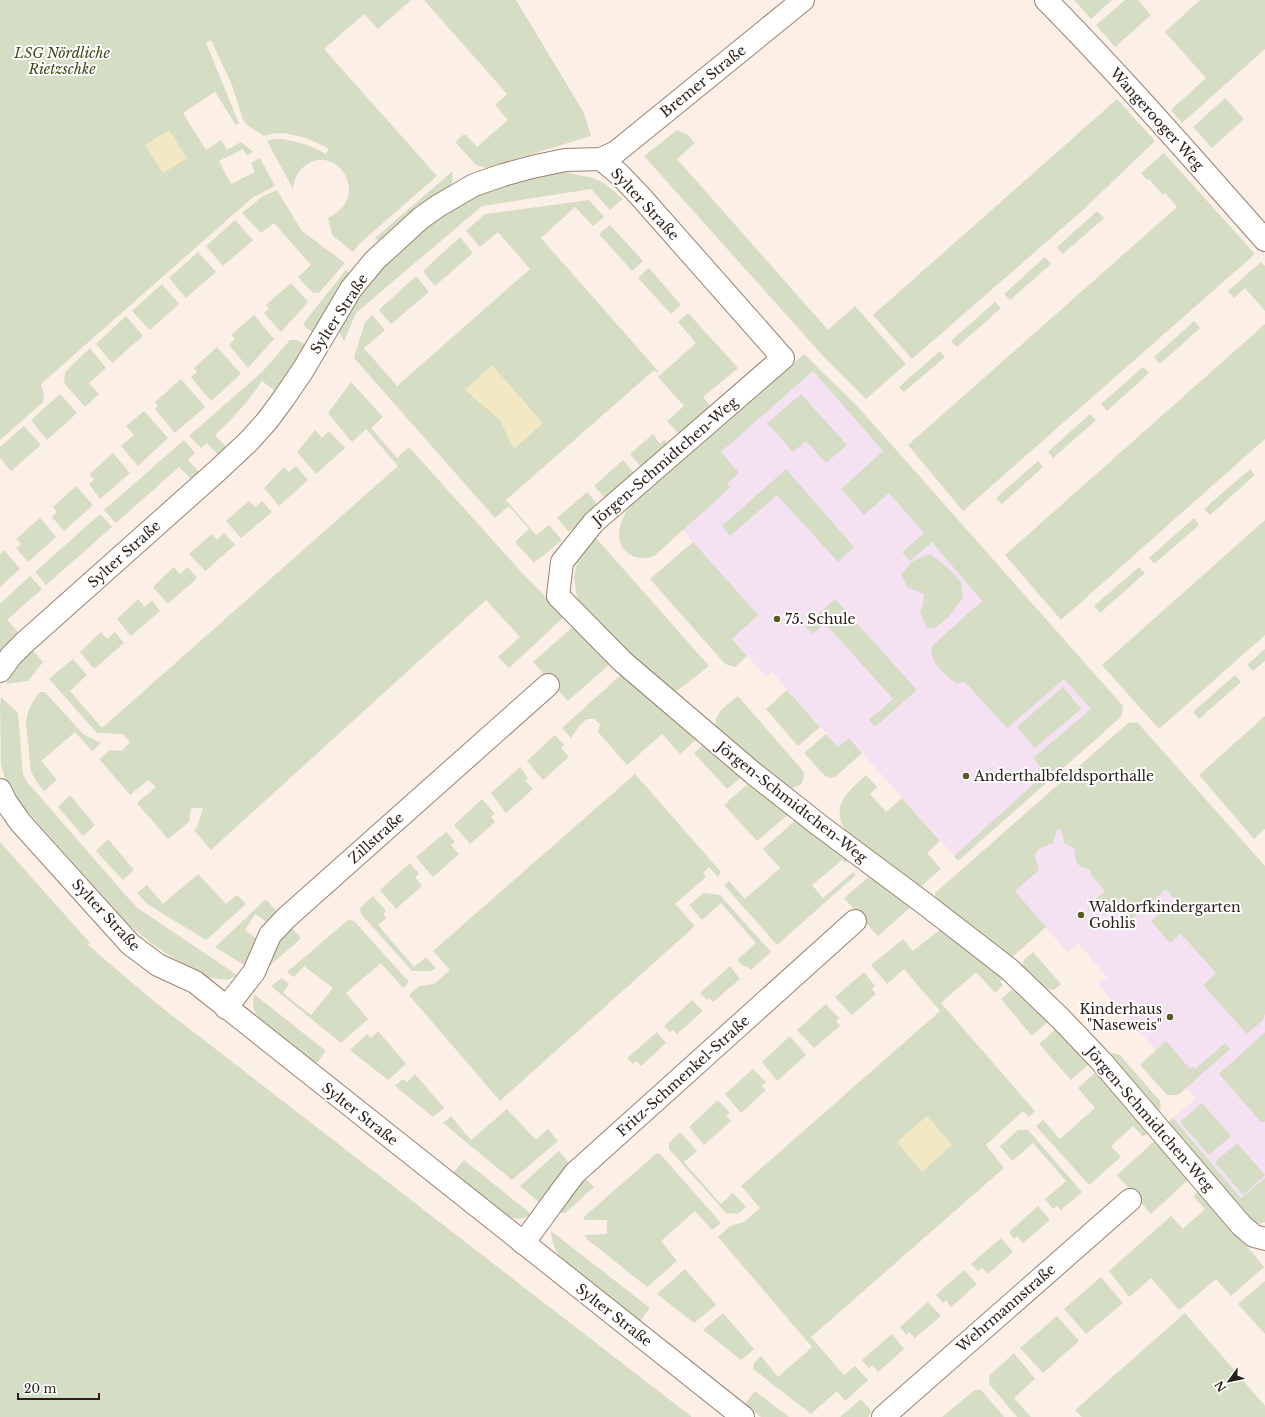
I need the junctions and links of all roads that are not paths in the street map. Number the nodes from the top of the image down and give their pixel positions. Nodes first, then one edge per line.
1 (803, 0) edge
2 (1046, 0) edge
3 (601, 159) junction
4 (1265, 240) edge
5 (783, 358) joint
6 (0, 671) edge
7 (548, 685) dead end
8 (0, 790) edge
9 (855, 921) dead end
10 (226, 1008) junction
11 (1130, 1200) dead end
12 (1265, 1239) edge
13 (523, 1243) junction
14 (743, 1417) edge
15 (883, 1417) edge

1 - 3 street, Bremer Straße
2 - 4 street, Wangerooger Weg
3 - 5 street, Sylter Straße
3 - 6 street, Sylter Straße
5 - 12 street, Jörgen-Schmidtchen-Weg
7 - 10 street, Zillstraße
8 - 10 street, Sylter Straße
9 - 13 street, Fritz-Schmenkel-Straße
10 - 13 street, Sylter Straße
11 - 15 street, Wehrmannstraße
13 - 14 street, Sylter Straße

